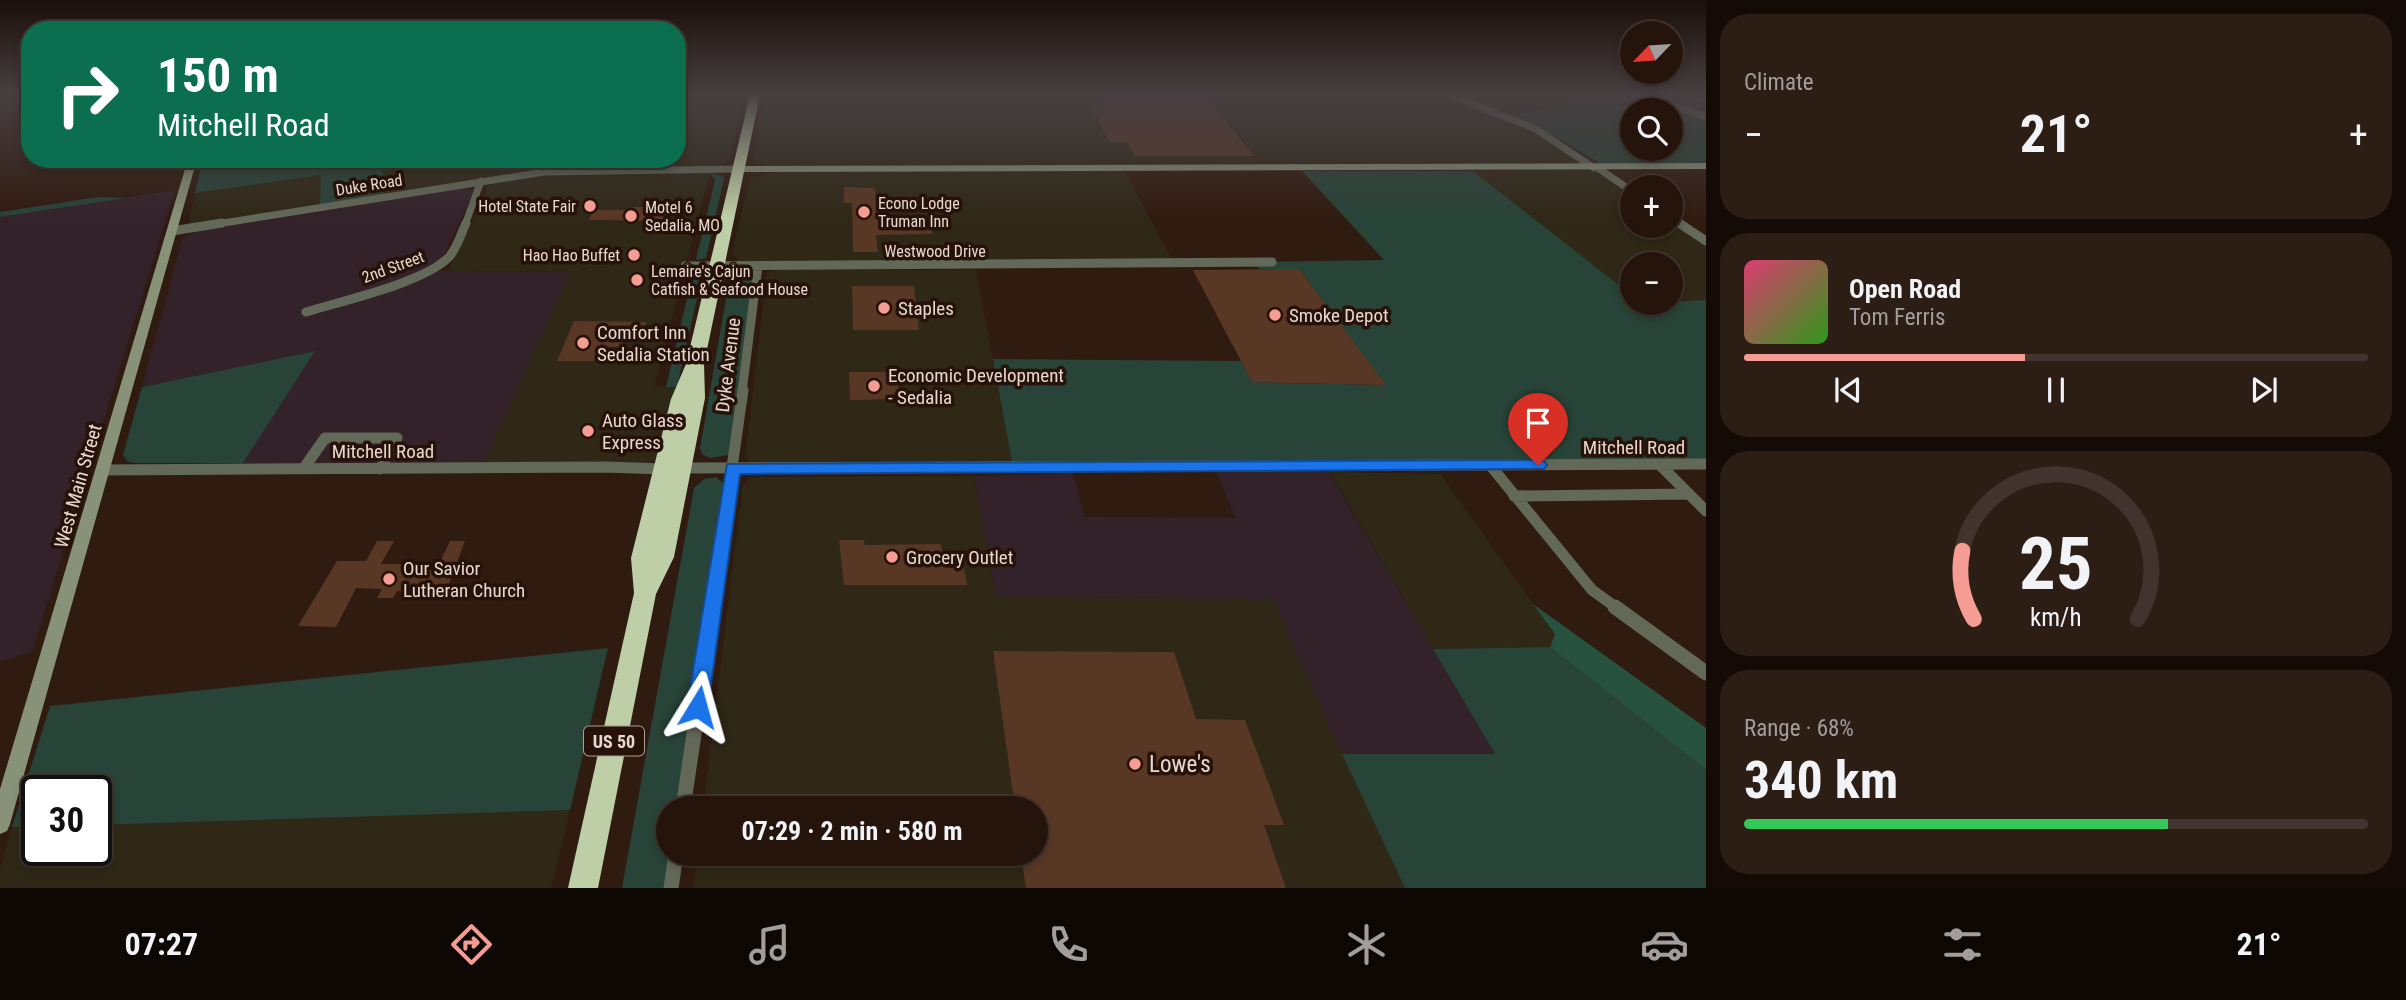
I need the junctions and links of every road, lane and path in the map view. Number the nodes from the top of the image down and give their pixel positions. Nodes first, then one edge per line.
1 (745, 136) edge
2 (1547, 136) edge
3 (1706, 166) edge
4 (190, 168) edge
5 (1596, 168) junction
6 (738, 169) junction
7 (481, 181) junction
8 (1620, 184) edge
9 (1683, 226) edge
10 (172, 231) junction
11 (1706, 242) edge
12 (1272, 262) dead end
13 (685, 266) dead end
14 (717, 266) junction
15 (758, 266) junction
16 (306, 312) dead end
17 (1706, 464) edge
18 (1490, 465) junction
19 (1660, 465) junction
20 (304, 468) junction
21 (672, 468) junction
22 (733, 468) junction
23 (380, 469) junction
24 (103, 470) junction
25 (1689, 494) junction
26 (1514, 496) junction
27 (1706, 511) edge
28 (1706, 673) edge
29 (685, 796) edge
30 (0, 824) edge
31 (674, 866) edge
32 (583, 888) edge
33 (671, 888) edge

1 - 6 highway, US 50
2 - 5 street
3 - 5 street
4 - 10 street, West Main Street
5 - 6 street
5 - 8 street
6 - 7 street, Duke Road
6 - 14 highway, US 50
7 - 10 street, Duke Road
7 - 16 street, 2nd Street
9 - 11 street
10 - 24 street, West Main Street
12 - 15 street, Westwood Drive
13 - 14 street, Westwood Drive
14 - 15 street, Westwood Drive
14 - 21 highway, US 50
15 - 22 street, Dyke Avenue
17 - 19 street, Mitchell Road
18 - 19 street, Mitchell Road
18 - 22 street, Mitchell Road
18 - 26 street
19 - 25 street
20 - 23 street, Mitchell Road
20 - 23 street
20 - 24 street, Mitchell Road
21 - 22 street, Mitchell Road
21 - 23 street, Mitchell Road
21 - 32 highway, US 50
22 - 29 street, Dyke Avenue
24 - 30 street, West Main Street
25 - 26 street
25 - 27 street
26 - 28 street
31 - 33 street

